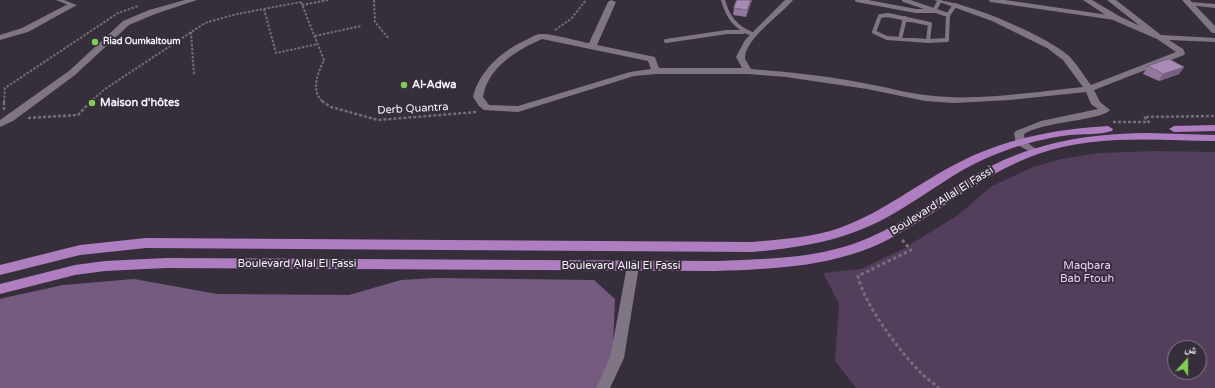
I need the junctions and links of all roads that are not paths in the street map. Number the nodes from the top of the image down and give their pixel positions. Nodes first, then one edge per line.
1 (59, 0) edge
2 (193, 0) edge
3 (723, 0) edge
4 (789, 0) edge
5 (856, 0) edge
6 (904, 0) edge
7 (939, 0) edge
8 (991, 0) edge
9 (1087, 0) edge
10 (1111, 0) edge
11 (612, 2) dead end
12 (1188, 2) edge
13 (73, 5) joint
14 (955, 5) junction
15 (1215, 6) edge
16 (934, 11) junction
17 (948, 15) junction
18 (905, 18) junction
19 (1116, 18) junction
20 (1215, 31) edge
21 (743, 32) junction
22 (754, 35) junction
23 (1157, 37) junction
24 (0, 38) edge
25 (900, 39) junction
26 (1215, 40) edge
27 (666, 41) dead end
28 (928, 41) junction
29 (592, 46) junction
30 (656, 71) junction
31 (748, 71) junction
32 (1090, 89) junction
33 (5, 122) edge
34 (1215, 128) edge
35 (1215, 138) edge
36 (1020, 142) junction
37 (1034, 151) junction
38 (632, 266) junction
39 (0, 270) edge
40 (0, 289) edge
41 (603, 388) edge

1 - 13 street
2 - 33 street
3 - 21 lane
4 - 22 street
5 - 16 lane
6 - 16 lane
7 - 14 street
7 - 16 lane
8 - 19 lane
9 - 19 street
10 - 23 street
11 - 29 street
12 - 15 street
12 - 20 street
13 - 24 street
14 - 17 lane
14 - 32 street
16 - 17 lane
17 - 28 lane
18 - 25 lane
18 - 25 lane
18 - 28 lane
19 - 23 street
21 - 22 lane
21 - 27 lane
22 - 31 street
23 - 26 street
23 - 32 street
25 - 28 lane
29 - 30 street
29 - 30 street
30 - 31 street
31 - 32 street
32 - 36 street
34 - 36 main road, Boulevard Allal El Fassi
35 - 37 main road, Boulevard Allal El Fassi
36 - 37 street
36 - 39 main road, Boulevard Allal El Fassi
37 - 38 main road, Boulevard Allal El Fassi
38 - 40 main road, Boulevard Allal El Fassi
38 - 41 street

